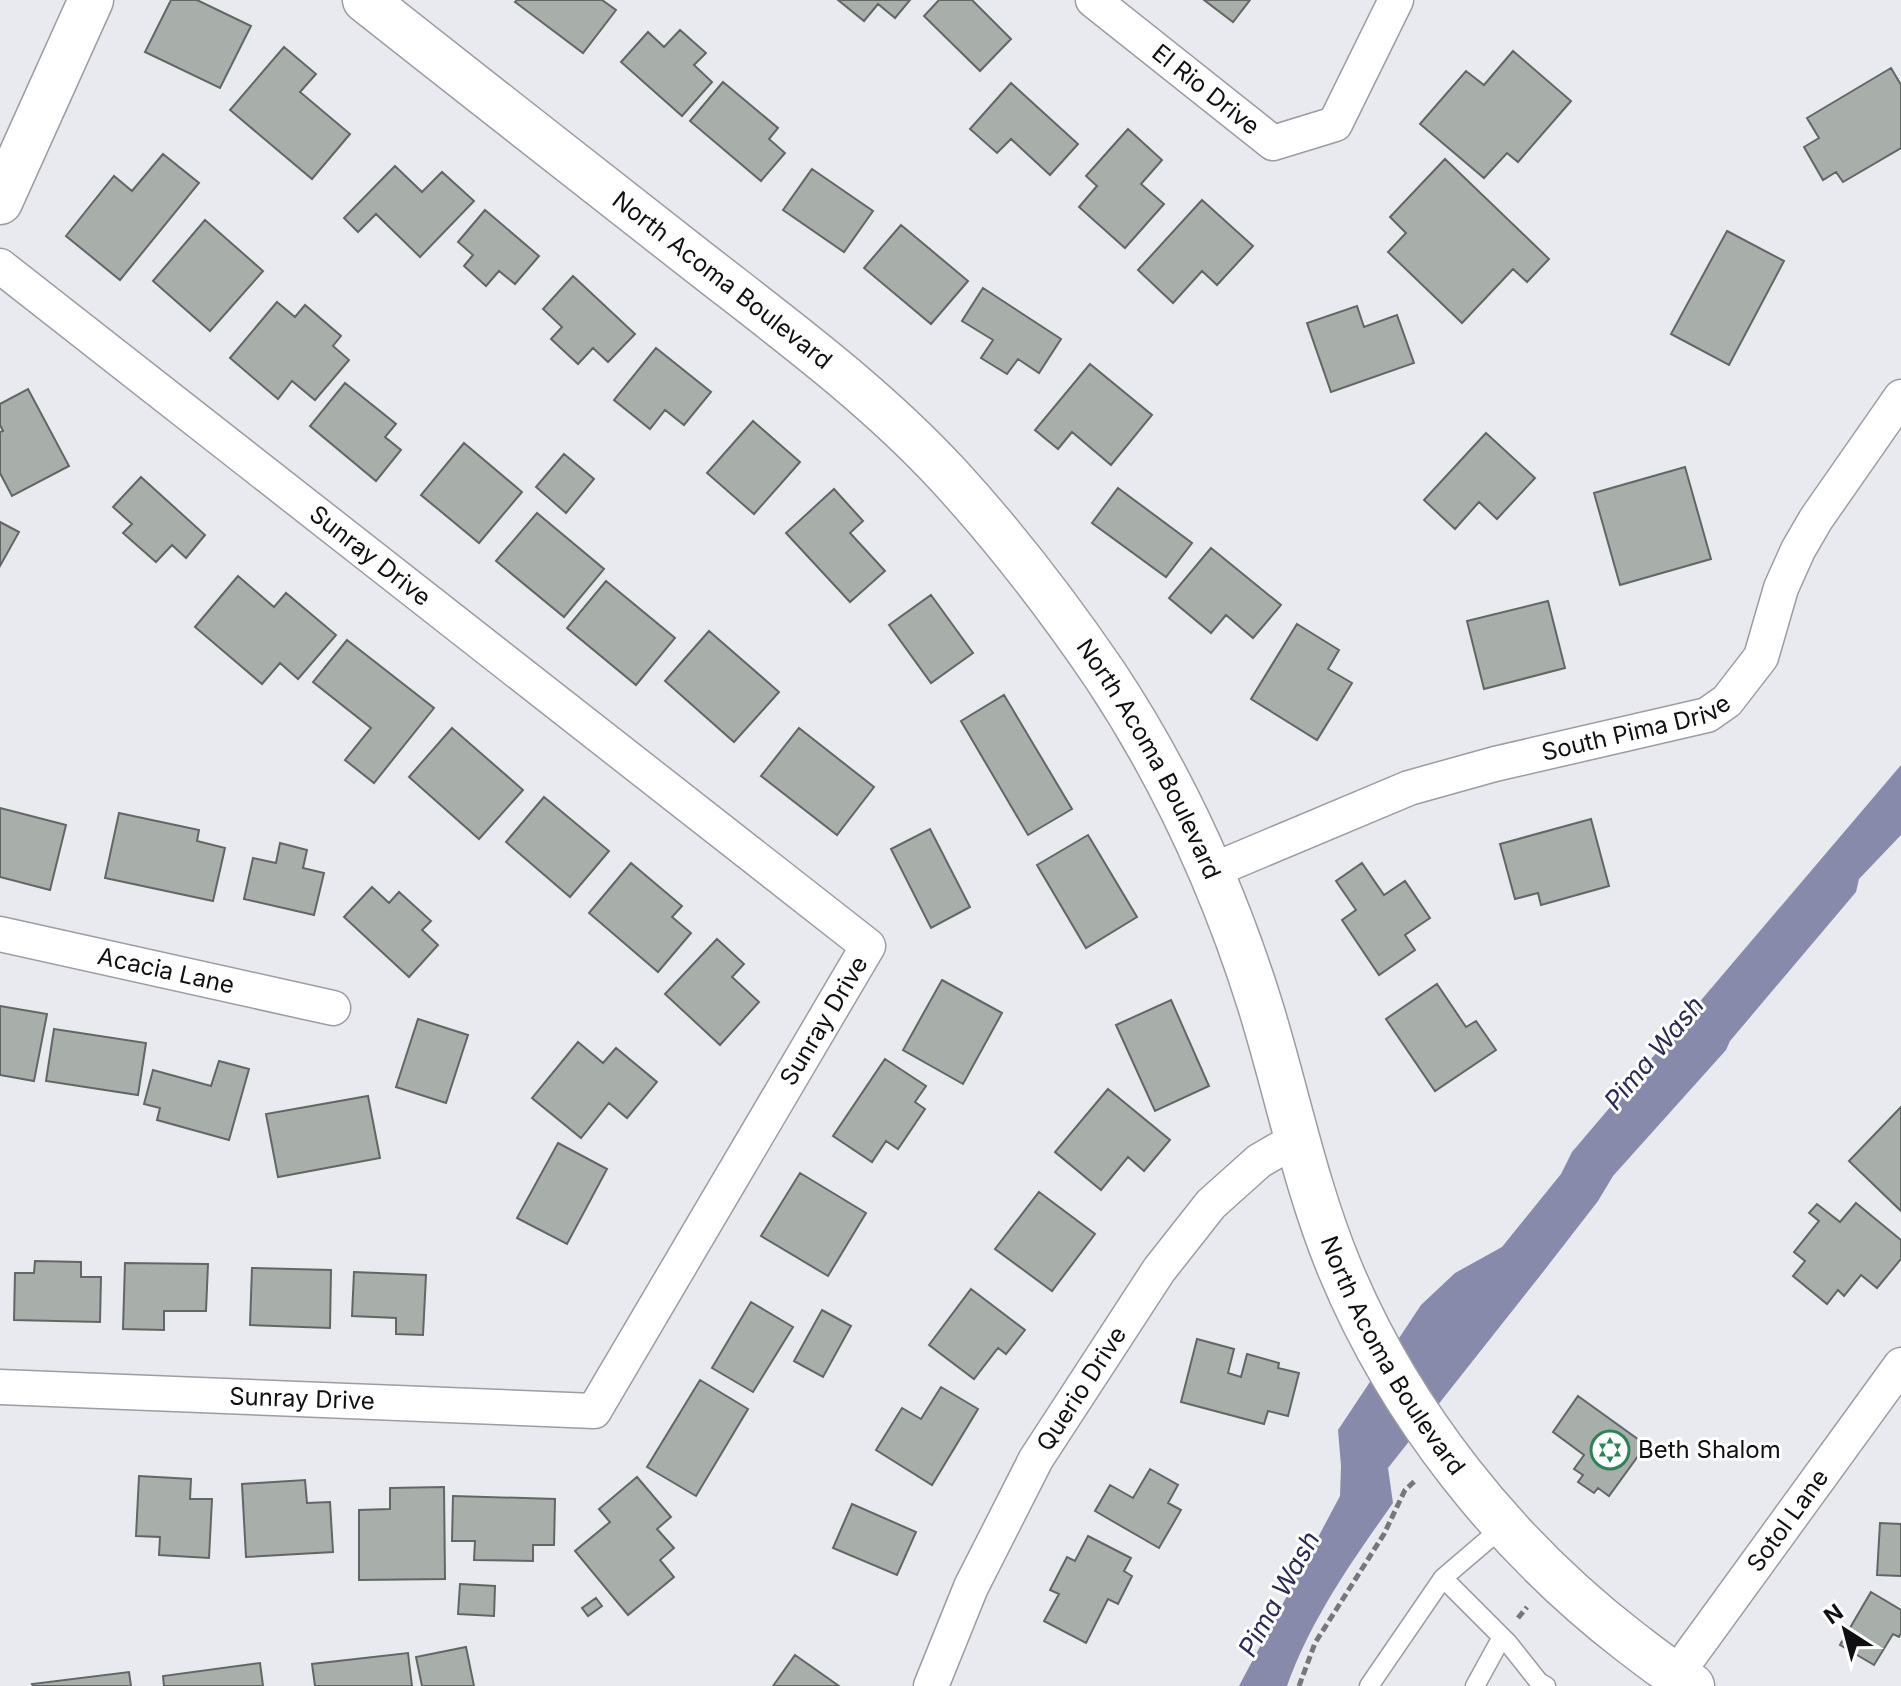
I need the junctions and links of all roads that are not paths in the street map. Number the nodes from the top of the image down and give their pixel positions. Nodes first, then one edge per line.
1 (91, 0) edge
2 (365, 0) edge
3 (1093, 0) edge
4 (1396, 0) edge
5 (0, 202) edge
6 (0, 266) edge
7 (1901, 397) edge
8 (1209, 872) junction
9 (0, 934) edge
10 (333, 1008) dead end
11 (1297, 1139) junction
12 (1901, 1365) edge
13 (0, 1387) edge
14 (1505, 1525) junction
15 (1443, 1578) junction
16 (1502, 1637) junction
17 (1684, 1681) edge
18 (931, 1686) edge
19 (1369, 1686) edge
20 (1475, 1686) edge
21 (1546, 1686) edge

1 - 5 main road
2 - 8 main road, North Acoma Boulevard
3 - 4 street, El Rio Drive
6 - 13 street, Sunray Drive
7 - 8 street, South Pima Drive
8 - 11 main road, North Acoma Boulevard
9 - 10 street, Acacia Lane
11 - 14 main road, North Acoma Boulevard
11 - 18 street, Querio Drive
12 - 17 street, Sotol Lane
14 - 15 lane
14 - 17 main road, North Acoma Boulevard
15 - 16 lane
15 - 19 lane
16 - 20 lane
16 - 21 lane

